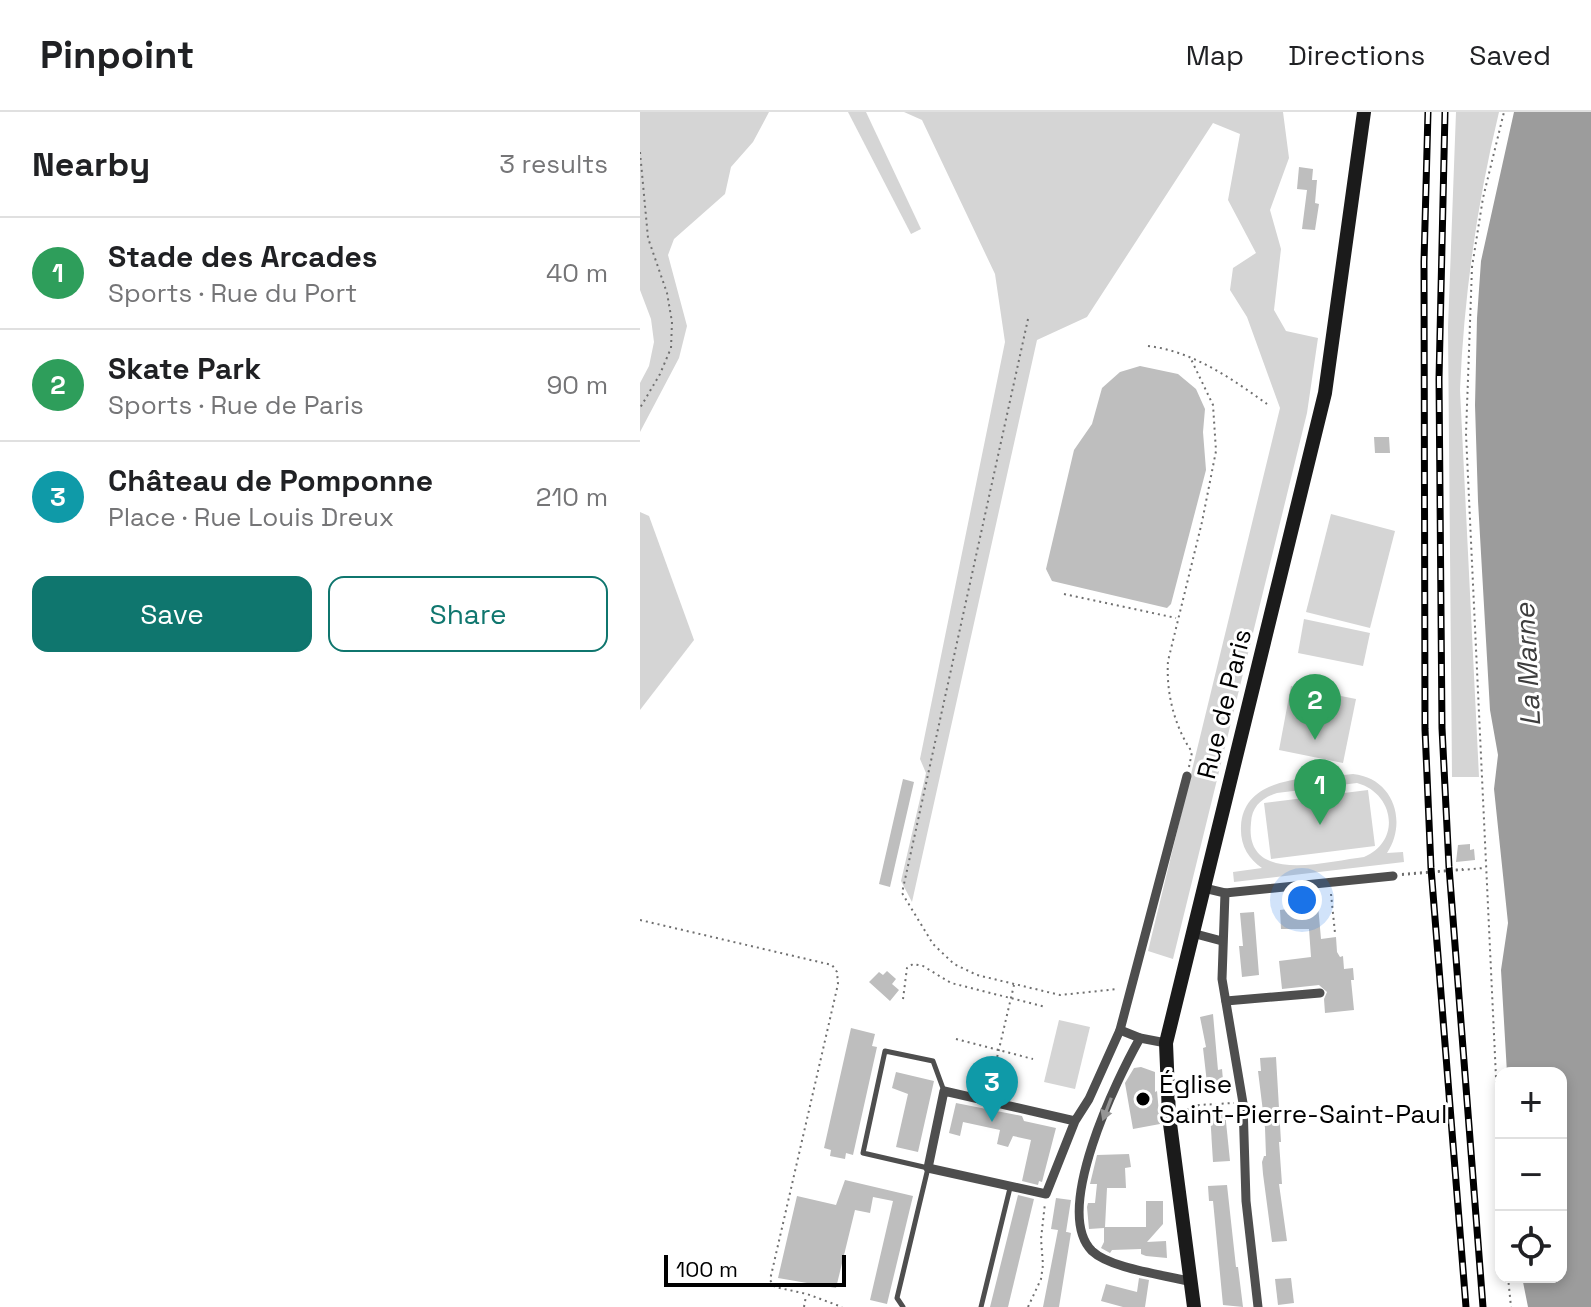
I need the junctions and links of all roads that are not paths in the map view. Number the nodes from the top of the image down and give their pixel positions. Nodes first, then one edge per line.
1 (1364, 112) edge
2 (1187, 776) road end
3 (1393, 876) road end
4 (1204, 888) junction
5 (1225, 893) junction
6 (1192, 933) junction
7 (1222, 941) junction
8 (1320, 993) dead end
9 (1226, 1001) junction
10 (1120, 1030) junction
11 (1140, 1038) junction
12 (1166, 1043) junction
13 (944, 1091) junction
14 (1075, 1121) junction
15 (928, 1168) junction
16 (1010, 1187) junction
17 (1192, 1282) junction
18 (903, 1307) edge
19 (981, 1307) edge
20 (1194, 1307) edge
21 (1258, 1307) edge

1 - 4 main road, Rue de Paris
2 - 10 street
3 - 5 street
4 - 5 street
4 - 6 main road, Rue de Paris
5 - 7 street
6 - 7 street
6 - 12 main road, Rue de Paris
7 - 9 street
8 - 9 street
9 - 21 street
10 - 11 street
10 - 14 street
11 - 12 street
11 -> 17 street
12 - 17 main road, Rue de Paris
13 - 14 street
13 - 15 street
13 - 15 lane
14 - 16 street
15 - 16 street
15 - 18 lane
16 - 19 lane
17 - 20 main road, Rue de Paris

